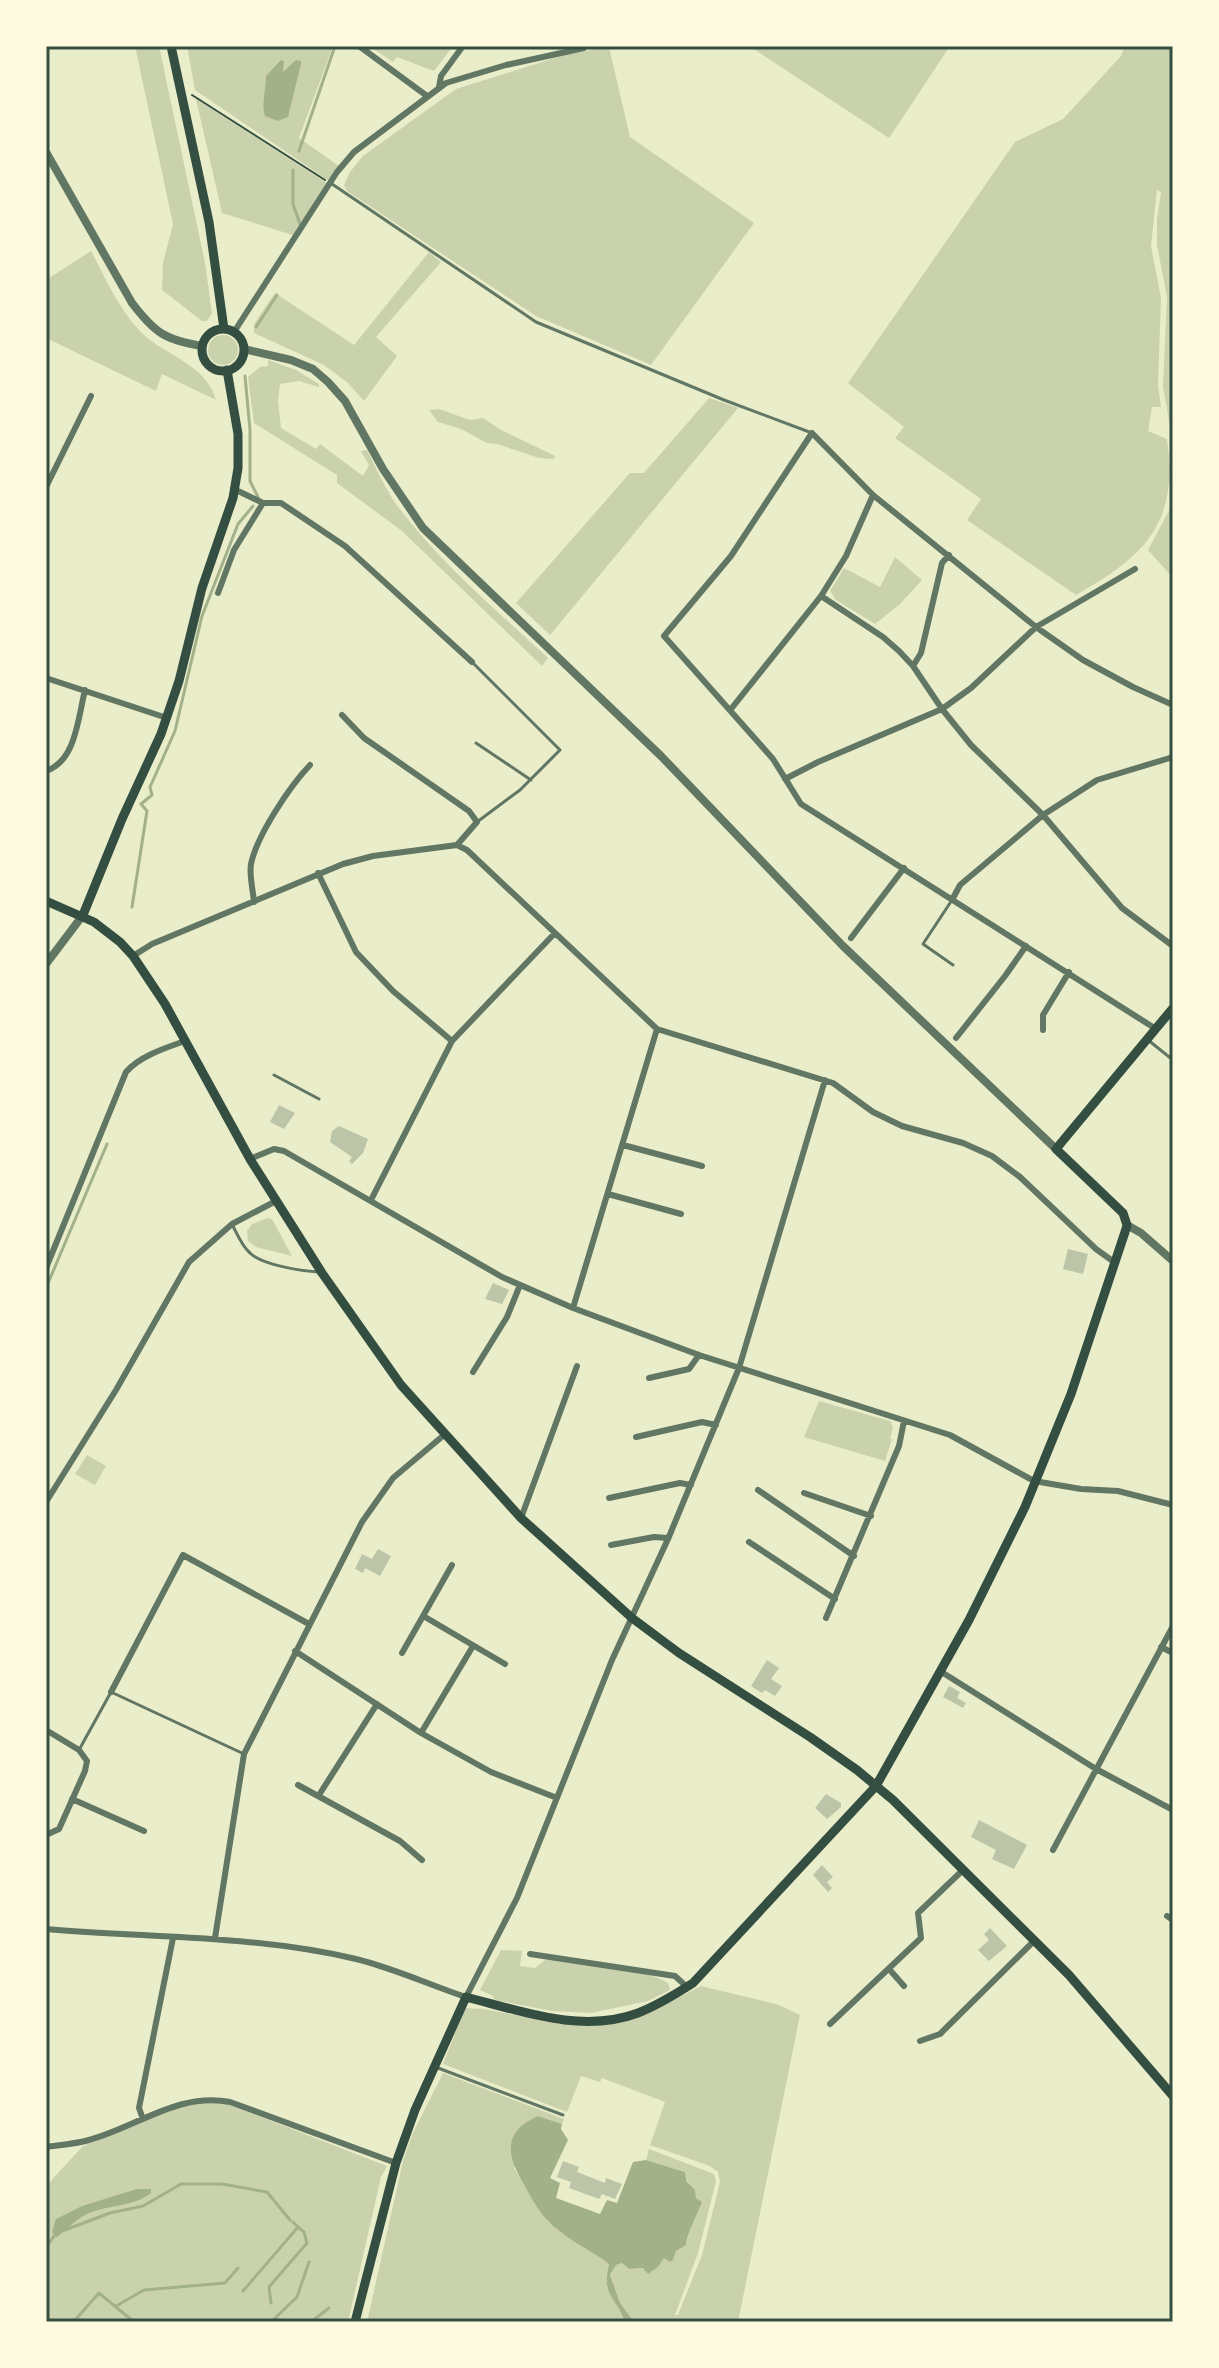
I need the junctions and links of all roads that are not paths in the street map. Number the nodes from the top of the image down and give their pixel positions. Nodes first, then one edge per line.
1 (171, 46) edge
2 (359, 46) edge
3 (463, 46) edge
4 (584, 48) edge
5 (439, 87) junction
6 (427, 96) junction
7 (46, 152) edge
8 (331, 183) junction
9 (229, 330) junction
10 (202, 346) junction
11 (244, 349) junction
12 (227, 370) junction
13 (91, 396) dead end
14 (812, 433) junction
15 (46, 487) edge
16 (234, 489) junction
17 (873, 495) junction
18 (263, 503) junction
19 (949, 555) junction
20 (1135, 569) dead end
21 (218, 593) dead end
22 (821, 596) junction
23 (1036, 627) junction
24 (472, 662) joint
25 (913, 666) junction
26 (46, 678) edge
27 (85, 690) junction
28 (1173, 705) edge
29 (731, 709) junction
30 (942, 709) junction
31 (342, 715) dead end
32 (167, 718) junction
33 (476, 743) dead end
34 (1173, 758) edge
35 (310, 765) dead end
36 (46, 771) edge
37 (785, 779) junction
38 (531, 780) junction
39 (1043, 815) junction
40 (477, 822) junction
41 (457, 845) junction
42 (904, 868) junction
43 (318, 873) junction
44 (952, 900) junction
45 (46, 901) edge
46 (254, 902) junction
47 (83, 915) junction
48 (554, 934) junction
49 (851, 938) dead end
50 (1026, 946) junction
51 (1173, 946) edge
52 (133, 956) junction
53 (46, 964) edge
54 (953, 965) dead end
55 (1069, 972) junction
56 (1173, 1008) edge
57 (657, 1029) junction
58 (1156, 1029) junction
59 (1043, 1030) dead end
60 (956, 1038) dead end
61 (1148, 1039) junction
62 (185, 1041) junction
63 (452, 1041) junction
64 (1173, 1060) edge
65 (274, 1075) dead end
66 (825, 1080) junction
67 (319, 1099) dead end
68 (623, 1145) junction
69 (1056, 1149) junction
70 (250, 1159) junction
71 (702, 1166) dead end
72 (608, 1194) junction
73 (371, 1200) junction
74 (276, 1201) junction
75 (681, 1214) dead end
76 (232, 1224) junction
77 (1127, 1225) junction
78 (1173, 1261) edge
79 (1114, 1262) junction
80 (46, 1268) edge
81 (322, 1273) junction
82 (520, 1285) junction
83 (573, 1308) junction
84 (699, 1355) junction
85 (577, 1366) dead end
86 (739, 1368) junction
87 (473, 1372) dead end
88 (649, 1378) dead end
89 (904, 1421) junction
90 (716, 1425) junction
91 (444, 1435) junction
92 (636, 1437) dead end
93 (1034, 1481) junction
94 (691, 1485) junction
95 (758, 1490) dead end
96 (804, 1493) dead end
97 (609, 1498) dead end
98 (46, 1502) edge
99 (1173, 1505) edge
100 (871, 1516) junction
101 (521, 1518) junction
102 (668, 1538) junction
103 (749, 1542) dead end
104 (611, 1545) dead end
105 (854, 1556) junction
106 (452, 1565) dead end
107 (835, 1599) junction
108 (425, 1617) junction
109 (632, 1618) junction
110 (826, 1618) dead end
111 (309, 1624) junction
112 (1173, 1626) edge
113 (473, 1646) junction
114 (1161, 1647) junction
115 (295, 1651) junction
116 (402, 1653) dead end
117 (1173, 1653) edge
118 (505, 1664) dead end
119 (940, 1671) junction
120 (111, 1692) junction
121 (377, 1704) junction
122 (46, 1730) edge
123 (421, 1733) junction
124 (79, 1750) junction
125 (244, 1754) junction
126 (1096, 1769) junction
127 (298, 1785) dead end
128 (876, 1786) junction
129 (319, 1795) junction
130 (557, 1798) junction
131 (72, 1799) junction
132 (1173, 1810) edge
133 (144, 1831) dead end
134 (46, 1835) edge
135 (1053, 1850) dead end
136 (422, 1860) dead end
137 (964, 1869) junction
138 (46, 1929) edge
139 (173, 1938) junction
140 (215, 1938) junction
141 (1035, 1940) junction
142 (530, 1954) dead end
143 (889, 1969) junction
144 (904, 1986) dead end
145 (687, 1987) junction
146 (466, 1997) junction
147 (830, 2024) dead end
148 (920, 2041) dead end
149 (434, 2067) junction
150 (1173, 2096) edge
151 (563, 2115) dead end
152 (143, 2119) junction
153 (46, 2147) edge
154 (396, 2163) junction
155 (355, 2322) edge

1 - 9 main road
2 - 6 street
3 - 5 street
4 - 5 street
5 - 6 street
6 - 8 street
7 - 10 street
8 - 9 street
8 - 14 lane
9 - 10 main road
9 - 11 main road
10 - 12 main road
11 - 12 main road
11 - 69 street
12 - 16 main road
13 - 15 street
14 - 17 street
14 - 29 street
16 - 18 street
16 - 32 main road
17 - 19 street
17 - 22 street
18 - 21 street
18 - 24 street
19 - 23 street
19 - 25 street
20 - 23 street
22 - 25 street
22 - 29 street
23 - 28 street
23 - 30 street
24 - 38 lane
25 - 30 street
26 - 27 street
27 - 32 street
27 - 36 street
29 - 37 street
30 - 37 street
30 - 39 street
31 - 40 street
32 - 47 main road
33 - 38 lane
34 - 39 street
35 - 46 street
37 - 42 street
38 - 40 lane
39 - 44 street
39 - 51 street
40 - 41 street
41 - 43 street
41 - 48 street
42 - 44 street
42 - 49 street
43 - 46 street
43 - 63 street
44 - 50 street
44 - 54 lane
45 - 47 main road
46 - 52 street
47 - 52 main road
47 - 53 street
48 - 57 street
48 - 63 street
50 - 55 street
50 - 60 street
52 - 62 main road
55 - 58 street
55 - 59 street
56 - 58 main road
57 - 66 street
57 - 68 street
58 - 61 main road
61 - 64 lane
61 - 69 main road
62 - 70 main road
62 - 80 street
63 - 73 street
65 - 67 lane
66 - 79 street
66 - 86 street
68 - 71 street
68 - 72 street
69 - 77 main road
70 - 73 street
70 - 74 main road
72 - 75 street
72 - 83 street
73 - 82 street
74 - 76 street
74 - 81 main road
76 - 81 lane
76 - 98 street
77 - 78 street
77 - 79 main road
79 - 93 main road
81 - 91 main road
82 - 83 street
82 - 87 street
83 - 84 street
84 - 86 street
84 - 88 street
85 - 101 street
86 - 89 street
86 - 90 street
89 - 93 street
89 - 100 street
90 - 92 street
90 - 94 street
91 - 101 main road
91 - 111 street
93 - 99 street
93 - 119 main road
94 - 97 street
94 - 102 street
95 - 105 street
96 - 100 street
100 - 105 street
101 - 109 main road
102 - 104 street
102 - 109 street
103 - 107 street
105 - 107 street
106 - 108 street
107 - 110 street
108 - 113 street
108 - 116 street
109 - 128 main road
109 - 130 street
111 - 115 street
111 - 120 street
112 - 114 street
113 - 118 street
113 - 123 street
114 - 117 street
114 - 126 street
115 - 121 street
115 - 125 street
119 - 126 street
119 - 128 main road
120 - 124 lane
120 - 125 lane
121 - 123 street
121 - 129 street
122 - 124 street
123 - 130 street
124 - 131 street
125 - 140 street
126 - 132 street
126 - 135 street
127 - 129 street
128 - 137 main road
128 - 145 main road
129 - 136 street
130 - 146 street
131 - 133 street
131 - 134 street
137 - 141 main road
137 - 143 street
138 - 139 street
139 - 140 street
139 - 152 street
140 - 146 street
141 - 148 street
141 - 150 main road
142 - 145 street
143 - 144 street
143 - 147 street
145 - 146 main road
146 - 149 main road
149 - 151 lane
149 - 154 main road
152 - 153 street
152 - 154 street
154 - 155 main road

